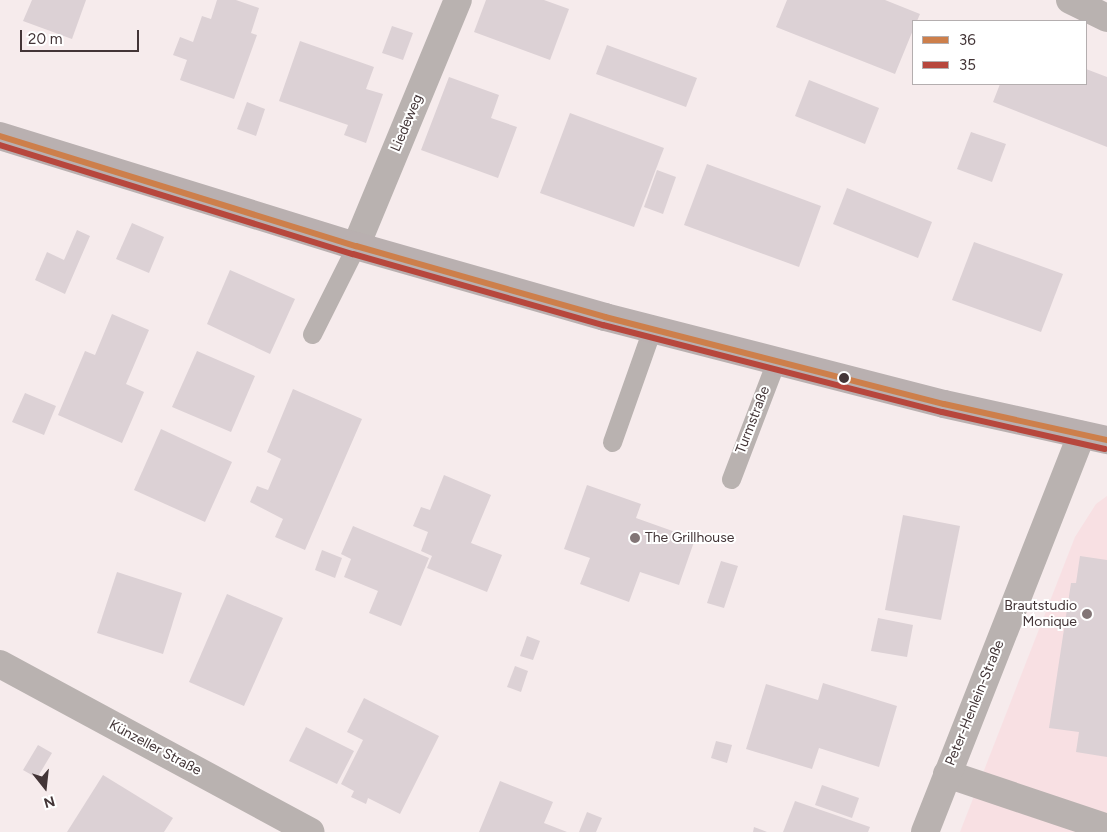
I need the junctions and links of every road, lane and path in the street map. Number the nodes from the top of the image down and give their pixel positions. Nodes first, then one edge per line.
1 (458, 0) edge
2 (1070, 0) edge
3 (1107, 18) edge
4 (0, 136) edge
5 (356, 246) junction
6 (652, 329) junction
7 (312, 334) dead end
8 (776, 361) junction
9 (1081, 435) junction
10 (1107, 440) edge
11 (612, 442) dead end
12 (731, 478) dead end
13 (0, 664) edge
14 (947, 774) junction
15 (1107, 828) edge
16 (311, 832) edge
17 (925, 832) edge

1 - 5 street, Liedeweg
2 - 3 street
4 - 5 main road
5 - 6 main road
5 - 7 lane
6 - 8 main road
6 - 11 lane
8 - 9 main road
8 - 12 lane, Turmstraße
9 - 10 main road
9 - 14 street, Peter-Henlein-Straße
13 - 16 street, Künzeller Straße
14 - 15 street
14 - 17 street, Peter-Henlein-Straße

